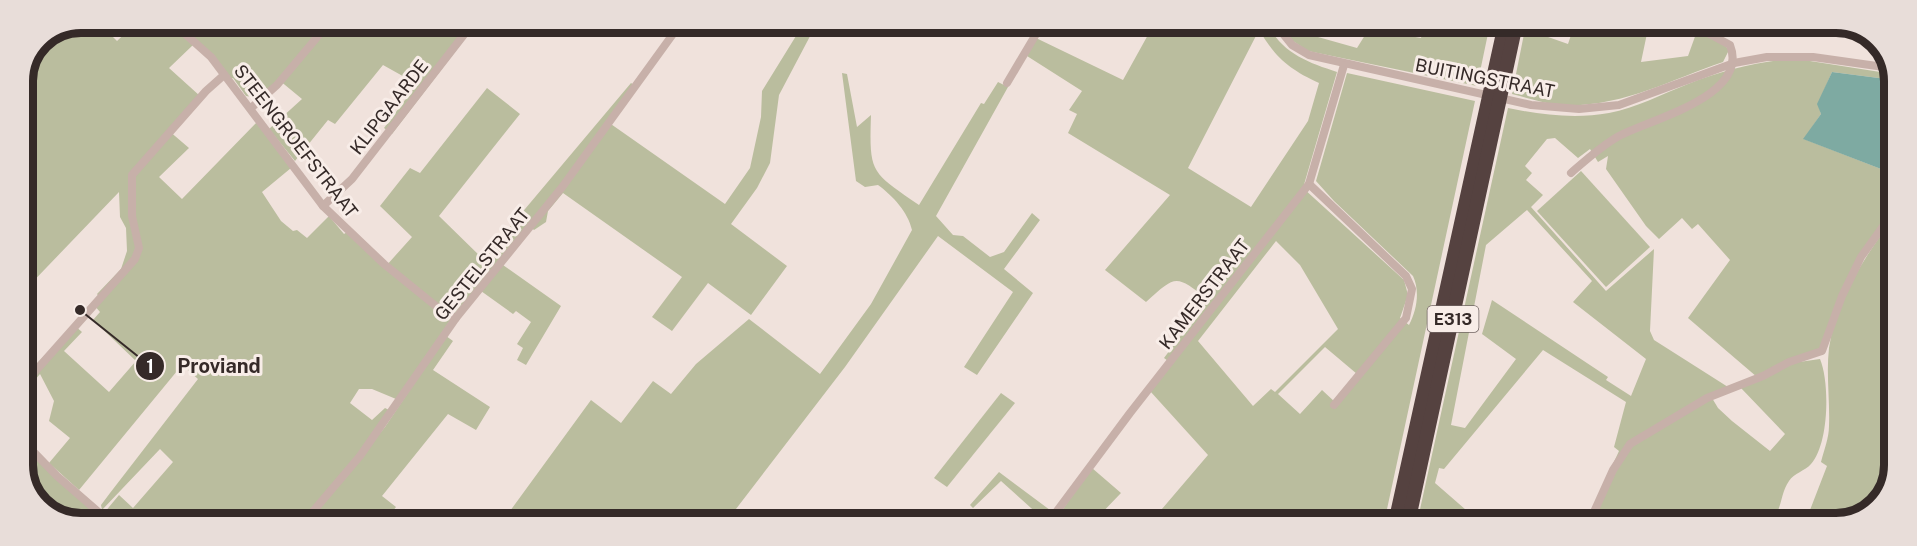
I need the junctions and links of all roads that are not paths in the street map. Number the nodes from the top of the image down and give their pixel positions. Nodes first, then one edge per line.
1 (185, 33) edge
2 (321, 33) edge
3 (465, 33) edge
4 (674, 33) edge
5 (1037, 33) edge
6 (1282, 33) edge
7 (1505, 33) edge
8 (1505, 33) edge
9 (1710, 33) edge
10 (1734, 63) junction
11 (1344, 65) junction
12 (1881, 67) edge
13 (224, 75) junction
14 (1007, 83) dead end
15 (251, 108) junction
16 (1570, 173) dead end
17 (1309, 184) junction
18 (324, 206) junction
19 (1884, 227) edge
20 (456, 318) junction
21 (33, 374) edge
22 (1334, 405) dead end
23 (33, 451) edge
24 (100, 513) edge
25 (312, 513) edge
26 (1055, 513) edge
27 (1397, 513) edge
28 (1410, 513) edge
29 (1594, 513) edge

1 - 13 street, STEENGROEFSTRAAT
2 - 15 street
3 - 18 street, KLIPGAARDE
4 - 20 street, GESTELSTRAAT
5 - 14 street
6 - 11 street, BUITINGSTRAAT
7 - 27 highway, E313
8 - 28 highway, E313
9 - 10 street
10 - 11 street, BUITINGSTRAAT
10 - 12 street, BUITINGSTRAAT
10 - 16 street
11 - 17 street, KAMERSTRAAT
13 - 15 street, STEENGROEFSTRAAT
13 - 21 street
15 - 18 street, STEENGROEFSTRAAT
17 - 22 street
17 - 26 street, KAMERSTRAAT
18 - 20 street, STEENGROEFSTRAAT
19 - 29 street
20 - 25 street, GESTELSTRAAT
23 - 24 street

